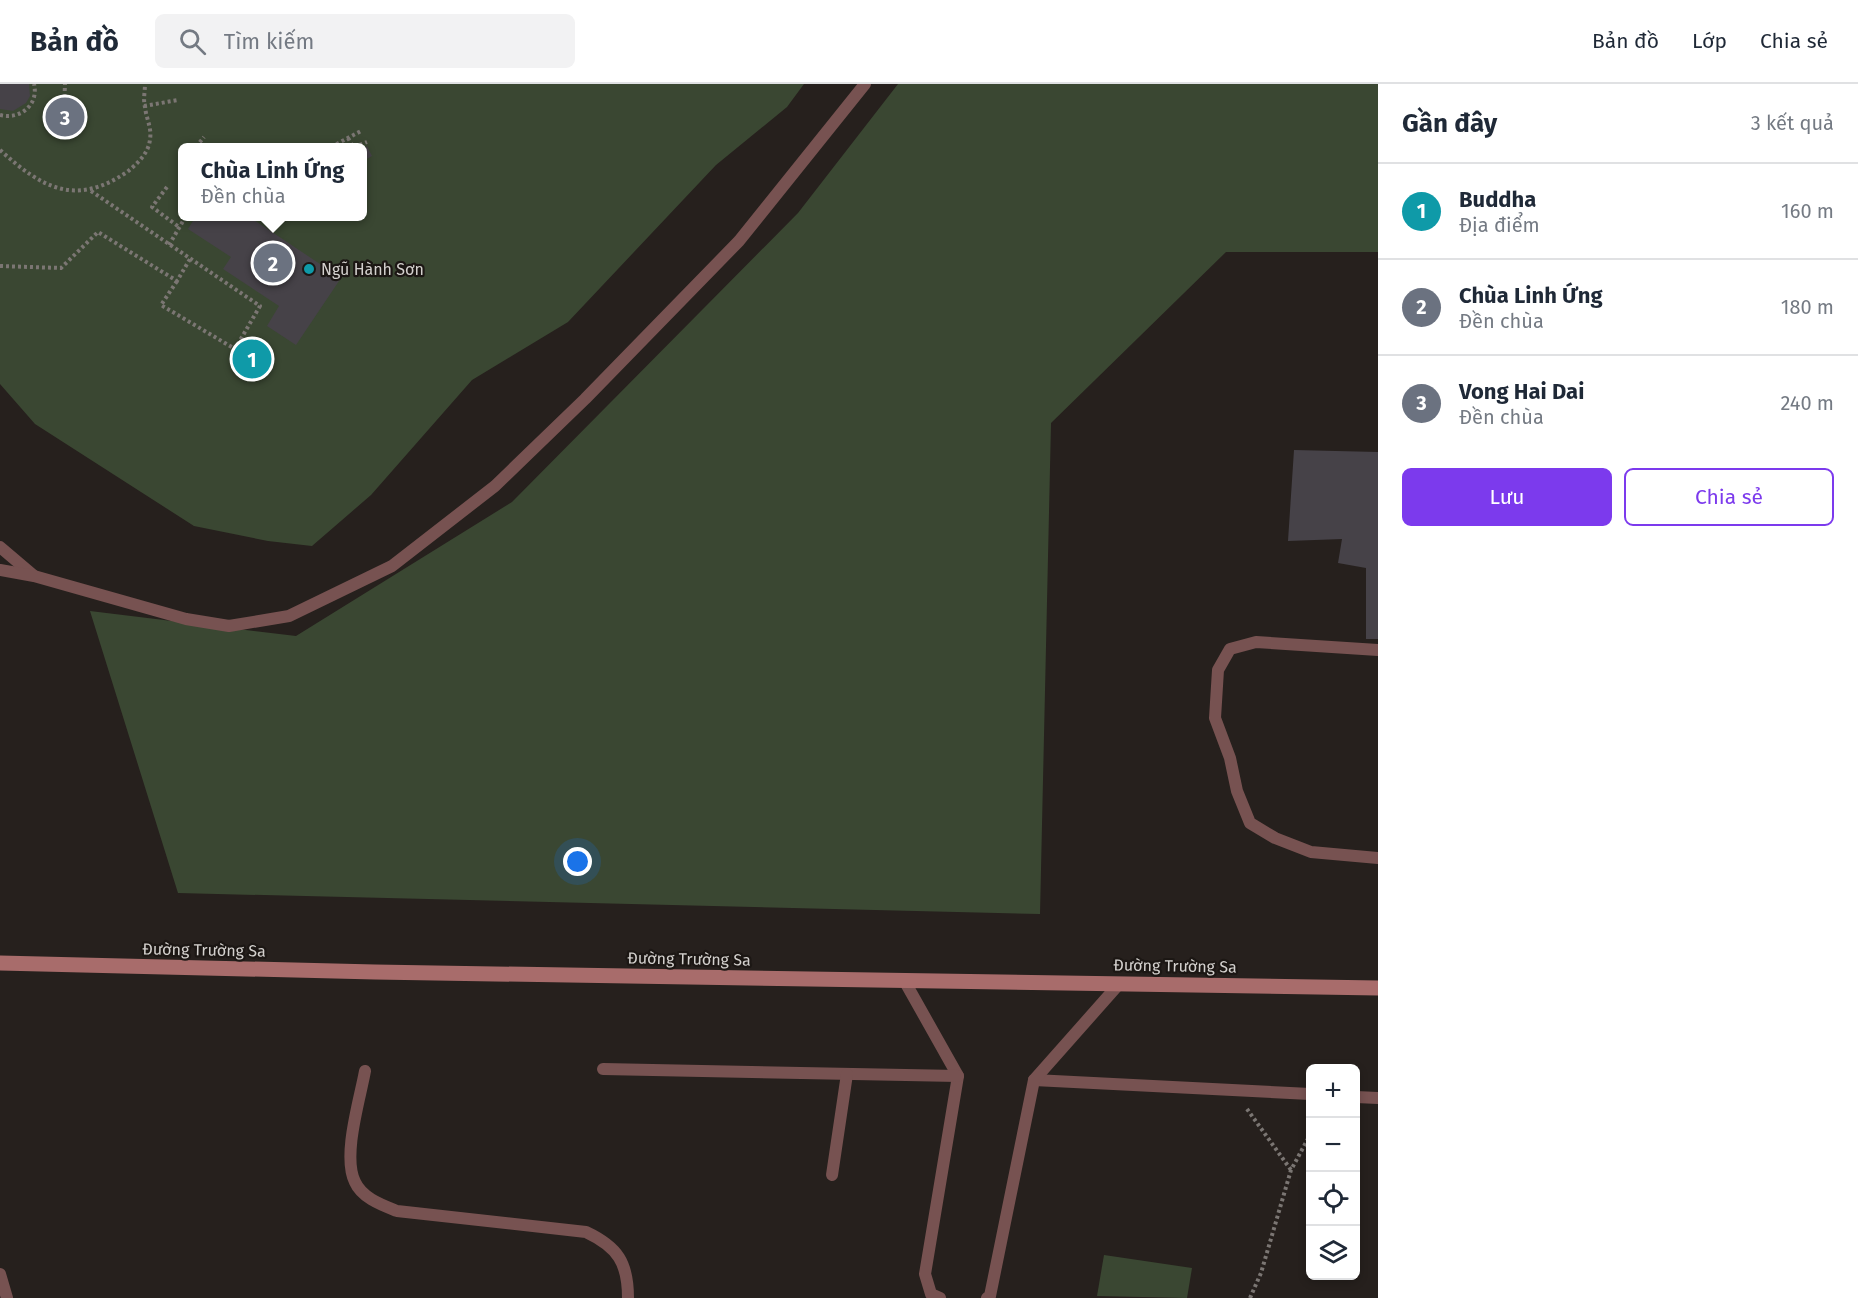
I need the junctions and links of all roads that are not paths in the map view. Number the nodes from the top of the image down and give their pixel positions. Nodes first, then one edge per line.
1 (865, 84) edge
2 (0, 547) edge
3 (0, 570) edge
4 (34, 576) junction
5 (1378, 650) edge
6 (1378, 858) edge
7 (0, 963) edge
8 (904, 980) junction
9 (1119, 984) junction
10 (1378, 988) edge
11 (603, 1069) dead end
12 (365, 1071) dead end
13 (847, 1074) junction
14 (958, 1076) junction
15 (1034, 1080) junction
16 (1306, 1094) edge
17 (1360, 1097) edge
18 (1378, 1098) edge
19 (832, 1175) dead end
20 (0, 1274) edge
21 (7, 1298) edge
22 (628, 1298) edge
23 (940, 1298) edge
24 (987, 1298) edge

1 - 4 lane
2 - 4 lane
3 - 4 lane
5 - 6 lane
7 - 8 main road, Đường Trường Sa
8 - 9 main road, Đường Trường Sa
8 - 14 lane
9 - 10 main road, Đường Trường Sa
9 - 15 lane
11 - 13 lane
12 - 22 lane
13 - 14 lane
13 - 19 lane
14 - 23 lane
15 - 16 lane
15 - 24 lane
17 - 18 lane
20 - 21 lane

